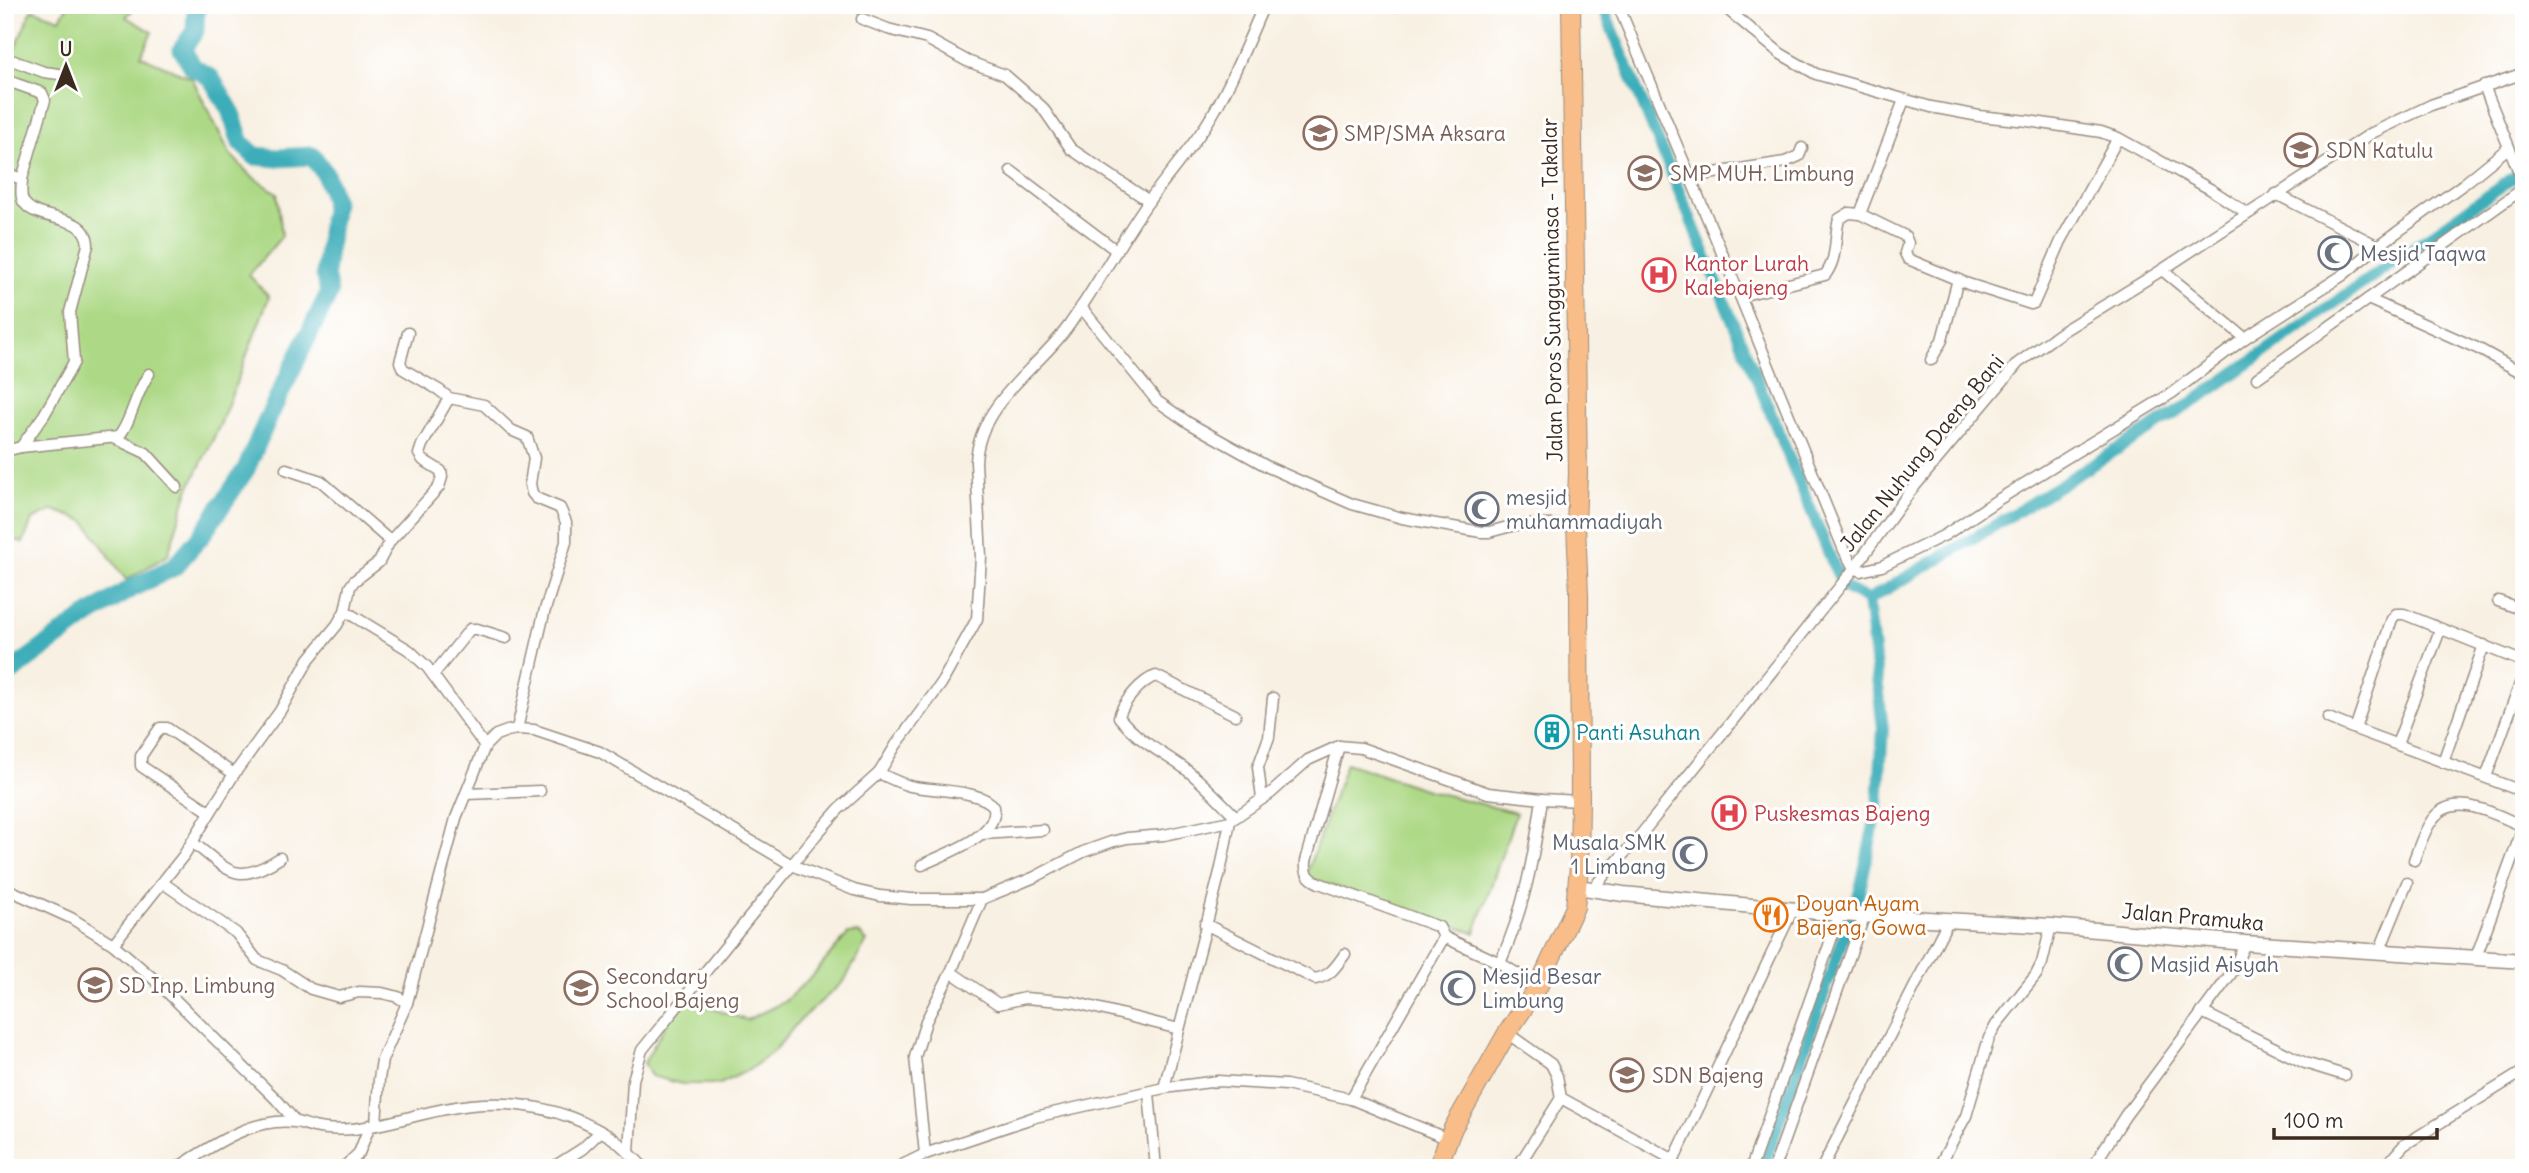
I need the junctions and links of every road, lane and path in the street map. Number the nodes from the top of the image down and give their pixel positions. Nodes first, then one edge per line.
1 (1264, 5) edge
2 (1571, 5) edge
3 (1618, 5) edge
4 (1722, 5) edge
5 (862, 19) dead end
6 (5, 60) edge
7 (2524, 73) edge
8 (59, 74) dead end
9 (5, 80) edge
10 (2484, 86) junction
11 (1904, 100) junction
12 (2118, 138) junction
13 (1802, 148) dead end
14 (2509, 151) junction
15 (1011, 171) dead end
16 (5, 173) edge
17 (1689, 177) junction
18 (22, 179) junction
19 (2523, 183) edge
20 (2276, 194) junction
21 (1149, 201) junction
22 (2247, 213) junction
23 (1860, 214) junction
24 (2378, 246) junction
25 (1117, 251) junction
26 (2162, 270) junction
27 (1958, 279) junction
28 (1740, 296) junction
29 (2368, 299) junction
30 (1081, 307) junction
31 (408, 333) dead end
32 (2245, 338) junction
33 (1931, 360) dead end
34 (149, 374) dead end
35 (2524, 374) edge
36 (2257, 378) dead end
37 (449, 398) junction
38 (114, 438) junction
39 (20, 447) junction
40 (5, 451) edge
41 (286, 469) dead end
42 (177, 487) dead end
43 (1576, 525) junction
44 (390, 541) junction
45 (1852, 571) junction
46 (2498, 601) dead end
47 (2524, 610) edge
48 (345, 611) junction
49 (2440, 630) junction
50 (506, 638) dead end
51 (2484, 645) junction
52 (2524, 662) edge
53 (2524, 673) edge
54 (433, 675) junction
55 (1273, 698) dead end
56 (1235, 715) dead end
57 (2328, 718) dead end
58 (517, 729) junction
59 (2355, 729) junction
60 (2397, 744) junction
61 (485, 746) junction
62 (1339, 746) junction
63 (2443, 762) junction
64 (879, 773) junction
65 (234, 774) junction
66 (2486, 777) junction
67 (540, 791) dead end
68 (2524, 792) edge
69 (466, 794) junction
70 (1262, 799) junction
71 (1542, 799) junction
72 (1580, 801) junction
73 (210, 812) junction
74 (1233, 819) junction
75 (2524, 826) edge
76 (1043, 830) dead end
77 (982, 834) junction
78 (192, 842) junction
79 (279, 858) dead end
80 (2414, 860) dead end
81 (922, 864) dead end
82 (792, 865) junction
83 (163, 883) junction
84 (2407, 883) dead end
85 (5, 888) edge
86 (1584, 889) junction
87 (982, 899) junction
88 (1792, 911) junction
89 (1852, 915) junction
90 (1948, 921) junction
91 (1205, 924) junction
92 (2051, 926) junction
93 (1444, 937) junction
94 (2245, 943) junction
95 (113, 944) junction
96 (2379, 952) junction
97 (1345, 954) dead end
98 (2476, 957) junction
99 (2524, 961) edge
100 (1500, 963) junction
101 (951, 972) junction
102 (1538, 987) junction
103 (407, 1003) junction
104 (2202, 1012) junction
105 (1179, 1029) junction
106 (1507, 1033) junction
107 (2524, 1071) edge
108 (2344, 1075) dead end
109 (1164, 1088) junction
110 (1149, 1093) junction
111 (1561, 1098) junction
112 (1351, 1099) junction
113 (295, 1122) junction
114 (373, 1125) junction
115 (600, 1132) junction
116 (1448, 1139) junction
117 (629, 1153) junction
118 (925, 1154) junction
119 (1672, 1164) edge
120 (177, 1168) edge
121 (343, 1168) edge
122 (552, 1168) edge
123 (644, 1168) edge
124 (896, 1168) edge
125 (1156, 1168) edge
126 (1437, 1168) edge
127 (1517, 1168) edge
128 (1751, 1168) edge
129 (1774, 1168) edge
130 (1822, 1168) edge
131 (1938, 1168) edge
132 (2092, 1168) edge
133 (2384, 1168) edge

1 - 21 street
2 - 43 highway, Jalan Poros Sungguminasa - Takalar
3 - 17 street
4 - 11 street
5 - 21 street
6 - 8 street
7 - 10 street, Jalan Nuhung Daeng Bani
9 - 18 street
10 - 14 street
10 - 20 street, Jalan Nuhung Daeng Bani
11 - 12 street
11 - 23 street
12 - 22 street
12 - 27 street
13 - 17 street
14 - 19 street
14 - 24 street
15 - 25 street
16 - 18 street
17 - 28 street
18 - 39 street
19 - 29 street
20 - 22 street, Jalan Nuhung Daeng Bani
20 - 24 street
21 - 25 street
22 - 26 street, Jalan Nuhung Daeng Bani
23 - 27 street
23 - 28 street
24 - 32 street
25 - 30 street
26 - 32 street
26 - 45 street, Jalan Nuhung Daeng Bani
27 - 33 street
28 - 45 street
29 - 35 street
29 - 36 street
30 - 43 street
30 - 64 street
31 - 37 street
32 - 45 street
34 - 38 street
37 - 44 street
37 - 58 street
38 - 39 street
38 - 42 street
39 - 40 street
41 - 44 street
43 - 72 highway, Jalan Poros Sungguminasa - Takalar
44 - 48 street
45 - 86 street, Jalan Nuhung Daeng Bani
46 - 47 street
48 - 54 street
48 - 65 street
49 - 51 street
49 - 59 street
49 - 60 street
50 - 54 street
51 - 52 street
51 - 63 street
53 - 66 street
54 - 61 street
55 - 70 street
56 - 74 street
57 - 59 street
58 - 61 street
58 - 82 street
59 - 60 street
60 - 63 street
61 - 69 street
62 - 70 street
62 - 71 street
62 - 93 street
63 - 66 street
64 - 77 street
64 - 82 street
65 - 73 street
65 - 73 street
66 - 68 street
67 - 69 street
69 - 103 street
70 - 74 street
71 - 72 street
71 - 100 street
72 - 86 highway, Jalan Poros Sungguminasa - Takalar
73 - 78 street
74 - 87 street
74 - 91 street
75 - 80 street
75 - 98 street
76 - 77 street
77 - 81 street
78 - 79 street
78 - 83 street
82 - 87 street
82 - 117 street
83 - 95 street
83 - 103 street
84 - 96 street
85 - 95 street
86 - 88 street, Jalan Pramuka
86 - 102 highway, Jalan Poros Sungguminasa - Takalar
87 - 101 street
88 - 89 street, Jalan Pramuka
88 - 119 street
89 - 90 street, Jalan Pramuka
89 - 128 street
89 - 129 street
90 - 92 street, Jalan Pramuka
90 - 130 street
91 - 97 street
91 - 105 street
92 - 94 street, Jalan Pramuka
92 - 131 street
93 - 100 street
93 - 112 street
94 - 96 street, Jalan Pramuka
94 - 104 street
95 - 113 street
96 - 98 street, Jalan Pramuka
98 - 99 street, Jalan Pramuka
100 - 102 street
101 - 105 street
101 - 118 street
102 - 106 highway, Jalan Poros Sungguminasa - Takalar
103 - 114 street
104 - 108 street
104 - 132 street
105 - 109 street
106 - 111 street
106 - 116 highway, Jalan Poros Sungguminasa - Takalar
107 - 133 street
109 - 110 street
109 - 112 street
110 - 118 street
110 - 125 street
111 - 119 street
111 - 127 street
112 - 116 street
113 - 114 street
113 - 120 street
114 - 115 street
114 - 121 street
115 - 117 street
115 - 122 street
116 - 126 highway, Jalan Poros Sungguminasa - Takalar
117 - 123 street
118 - 124 street

